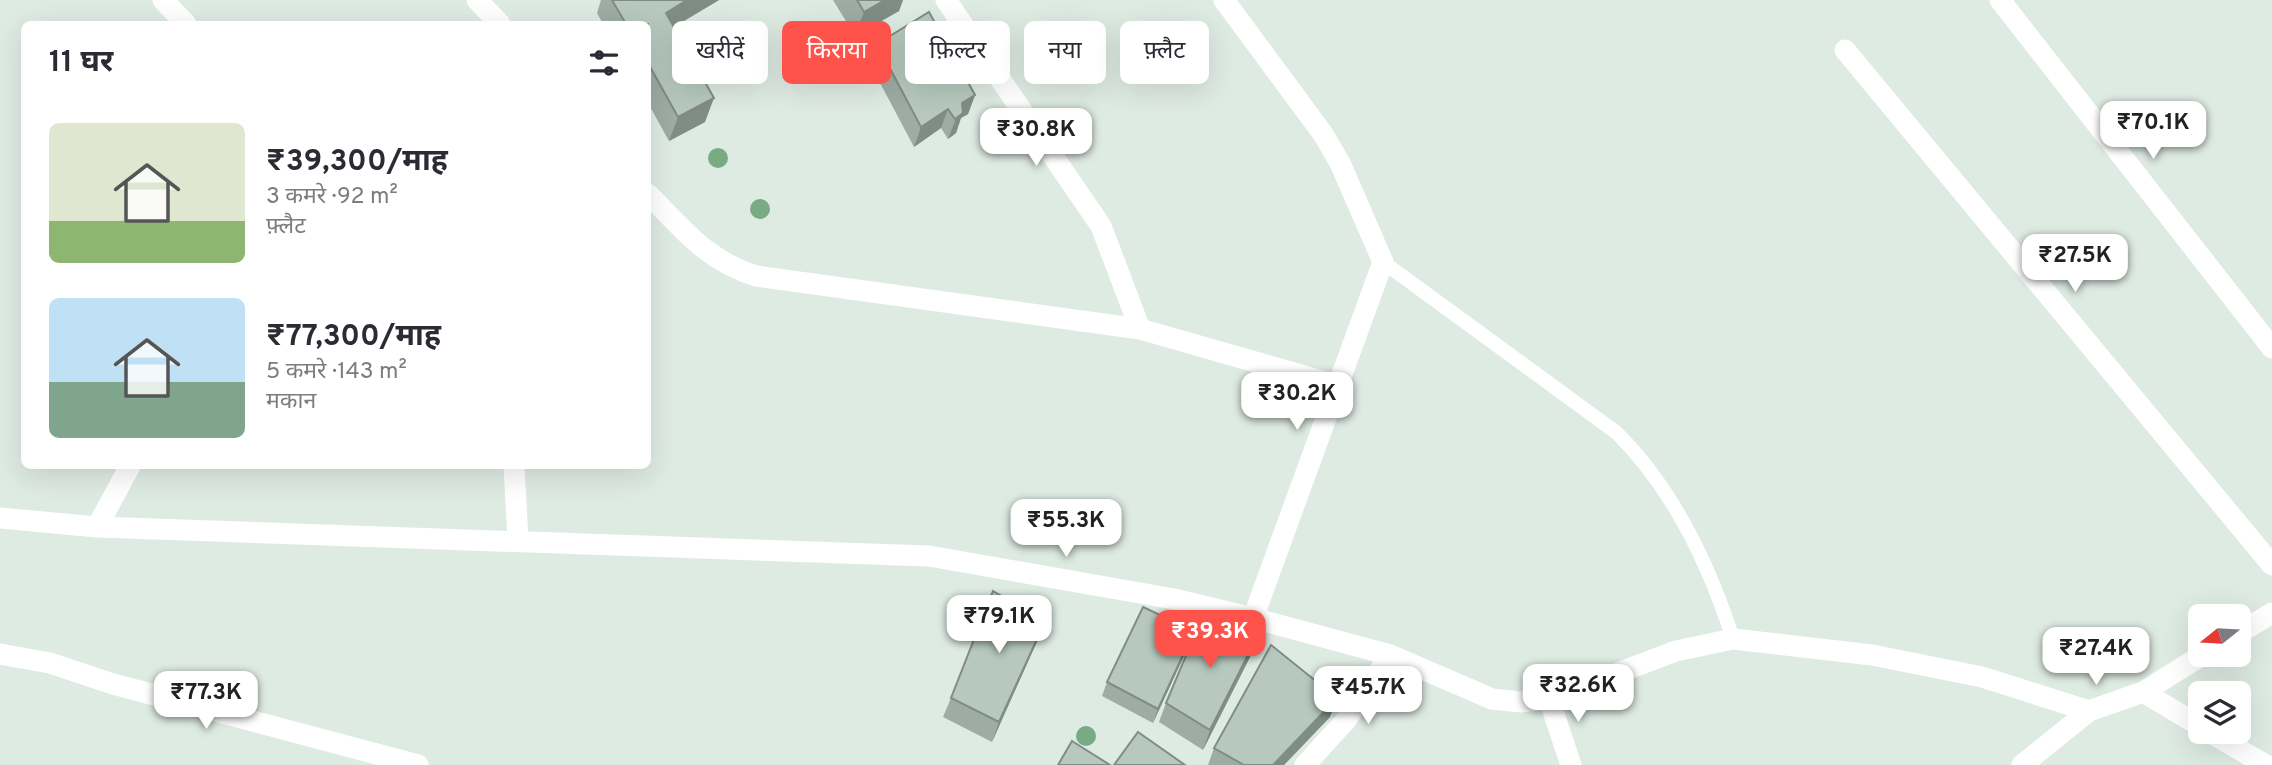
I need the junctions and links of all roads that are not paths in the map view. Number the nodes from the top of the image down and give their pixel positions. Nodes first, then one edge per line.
1 (163, 0) edge
2 (477, 0) edge
3 (946, 0) edge
4 (1224, 0) edge
5 (2000, 0) edge
6 (183, 21) edge
7 (497, 21) edge
8 (1846, 50) dead end
9 (651, 197) edge
10 (1383, 262) junction
11 (1140, 329) junction
12 (2272, 348) edge
13 (1336, 385) junction
14 (128, 469) edge
15 (514, 469) edge
16 (0, 518) edge
17 (97, 527) junction
18 (518, 540) junction
19 (2272, 565) edge
20 (2272, 613) edge
21 (1253, 618) junction
22 (2251, 626) edge
23 (1733, 639) junction
24 (0, 654) edge
25 (1390, 655) junction
26 (2188, 664) edge
27 (2143, 692) junction
28 (1549, 699) junction
29 (2090, 711) junction
30 (2188, 719) edge
31 (2230, 744) edge
32 (418, 765) edge
33 (1305, 765) edge
34 (1571, 765) edge
35 (2022, 765) edge
36 (2266, 765) edge

1 - 6 street
2 - 7 street
3 - 11 street
4 - 10 street
5 - 12 street
8 - 19 street
9 - 11 street
10 - 13 street
10 - 23 lane
11 - 13 street
13 - 21 street
14 - 17 street
15 - 18 street
16 - 17 street
17 - 18 street
18 - 21 street
20 - 22 street
21 - 25 street
23 - 28 street
23 - 29 street
24 - 32 street
25 - 28 street
25 - 33 street
26 - 27 street
27 - 29 street
27 - 30 street
28 - 34 street
29 - 35 street
31 - 36 street

